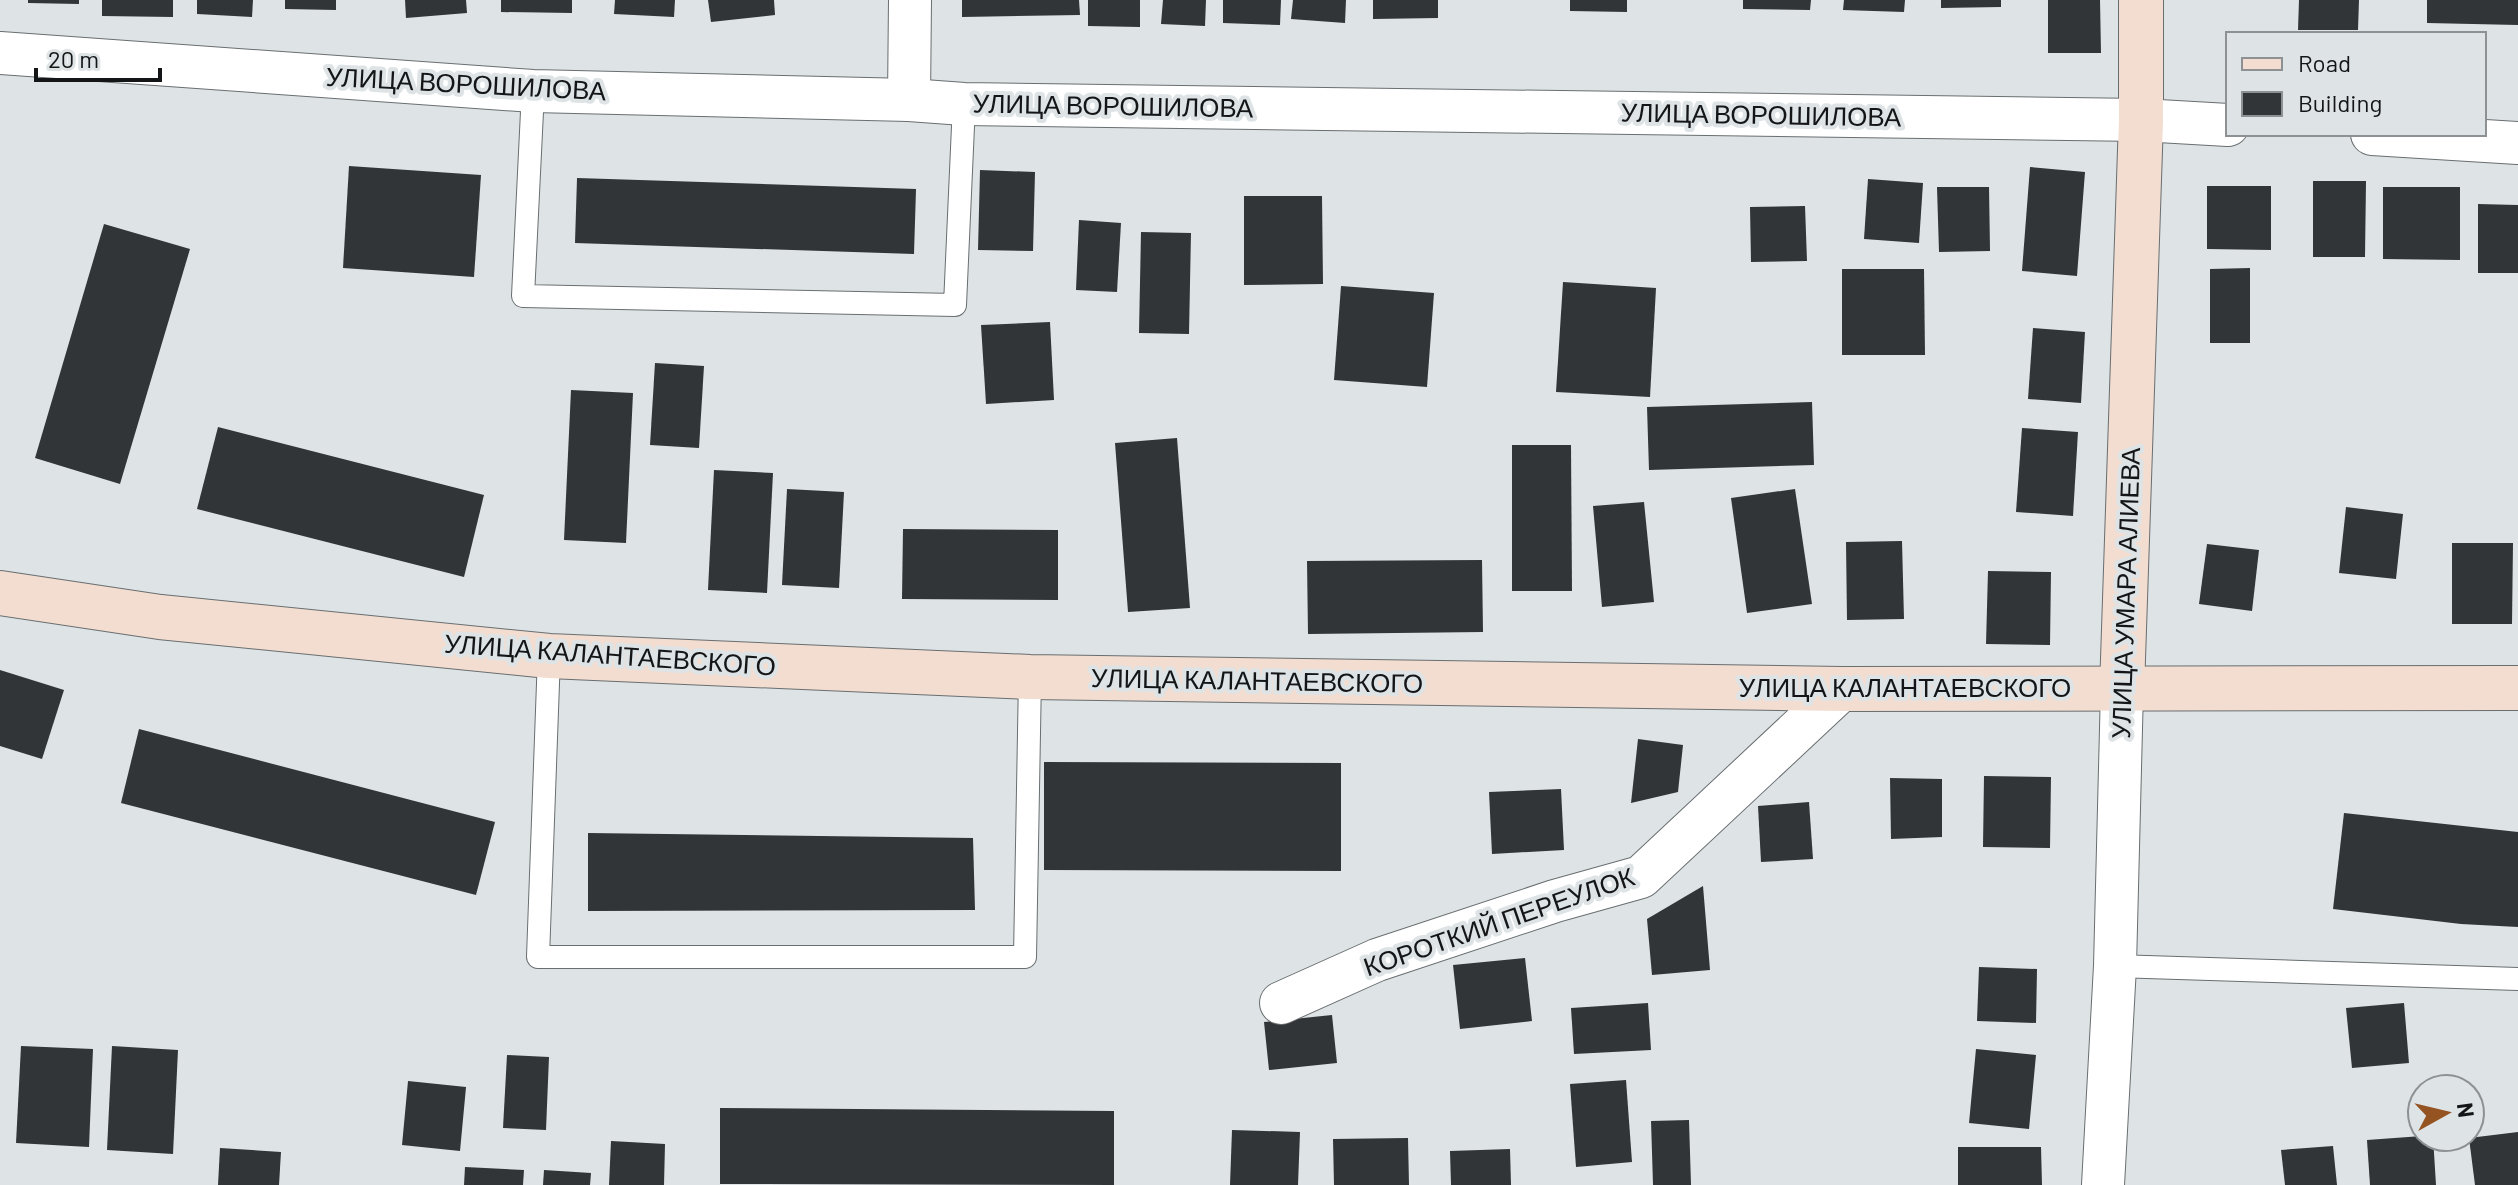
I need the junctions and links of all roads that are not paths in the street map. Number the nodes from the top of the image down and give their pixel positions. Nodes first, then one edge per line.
1 (910, 0) edge
2 (2141, 0) edge
3 (0, 53) edge
4 (533, 91) junction
5 (909, 100) junction
6 (964, 104) junction
7 (2141, 120) junction
8 (2226, 125) edge
9 (2404, 136) edge
10 (2518, 143) edge
11 (0, 593) edge
12 (549, 656) junction
13 (1030, 677) junction
14 (2518, 688) edge
15 (1842, 689) junction
16 (2122, 689) junction
17 (2115, 966) junction
18 (2518, 979) edge
19 (1281, 1003) dead end
20 (2103, 1185) edge

1 - 5 street
2 - 7 street, УЛИЦА УМАРА АЛИЕВА
3 - 4 street, УЛИЦА ВОРОШИЛОВА
4 - 5 street, УЛИЦА ВОРОШИЛОВА
4 - 6 lane
5 - 6 street, УЛИЦА ВОРОШИЛОВА
6 - 7 street, УЛИЦА ВОРОШИЛОВА
7 - 8 street, УЛИЦА ВОРОШИЛОВА
7 - 16 street, УЛИЦА УМАРА АЛИЕВА
9 - 10 street
11 - 12 street, УЛИЦА КАЛАНТАЕВСКОГО
12 - 13 street, УЛИЦА КАЛАНТАЕВСКОГО
12 - 13 lane
13 - 15 street, УЛИЦА КАЛАНТАЕВСКОГО
14 - 16 street, УЛИЦА КАЛАНТАЕВСКОГО
15 - 16 street, УЛИЦА КАЛАНТАЕВСКОГО
15 - 19 street, КОРОТКИЙ ПЕРЕУЛОК
16 - 17 street, УЛИЦА УМАРА АЛИЕВА
17 - 18 lane
17 - 20 street, УЛИЦА УМАРА АЛИЕВА

